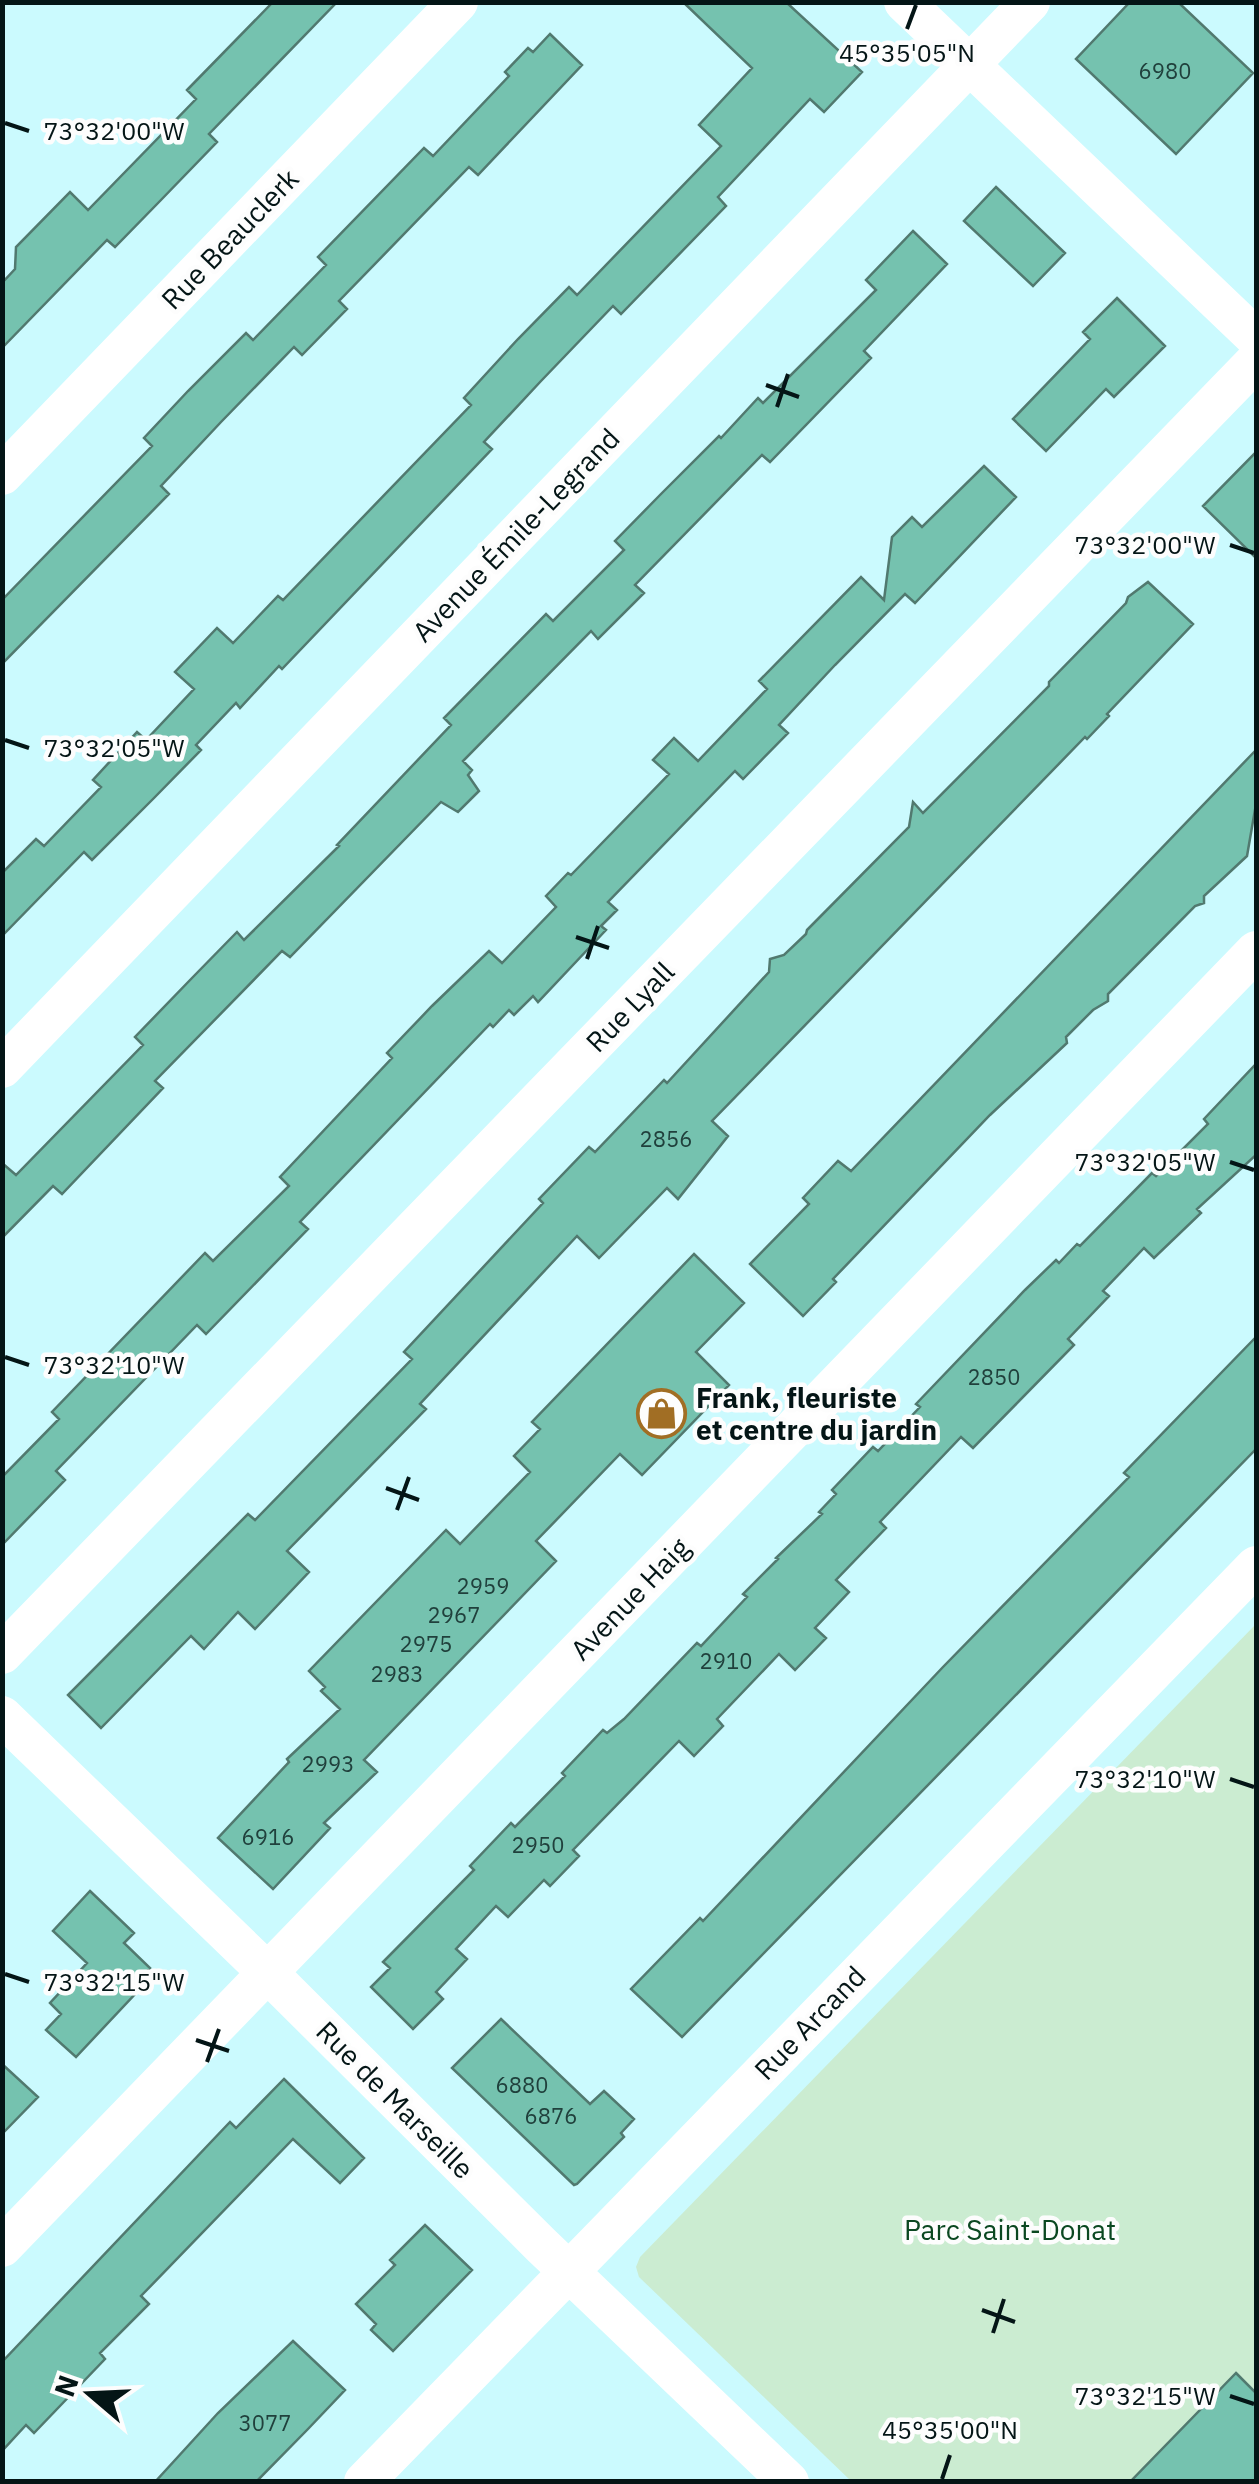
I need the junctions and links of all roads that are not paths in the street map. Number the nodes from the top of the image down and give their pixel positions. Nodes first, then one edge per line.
1 (458, 2) edge
2 (904, 2) edge
3 (1030, 2) edge
4 (970, 64) junction
5 (1256, 338) edge
6 (1256, 361) edge
7 (2, 475) edge
8 (1256, 951) edge
9 (2, 1068) edge
10 (1256, 1566) edge
11 (2, 1654) edge
12 (2, 1716) edge
13 (268, 1973) junction
14 (2, 2247) edge
15 (568, 2271) junction
16 (364, 2482) edge
17 (789, 2482) edge

1 - 7 street, Rue Beauclerk
2 - 4 street
3 - 4 street, Avenue Émile-Legrand
4 - 5 street
4 - 9 street, Avenue Émile-Legrand
6 - 11 street, Rue Lyall
8 - 13 street, Avenue Haig
10 - 15 street, Rue Arcand
12 - 13 street, Rue de Marseille
13 - 14 street, Avenue Haig
13 - 15 street, Rue de Marseille
15 - 16 street, Rue Arcand
15 - 17 street, Rue de Marseille

